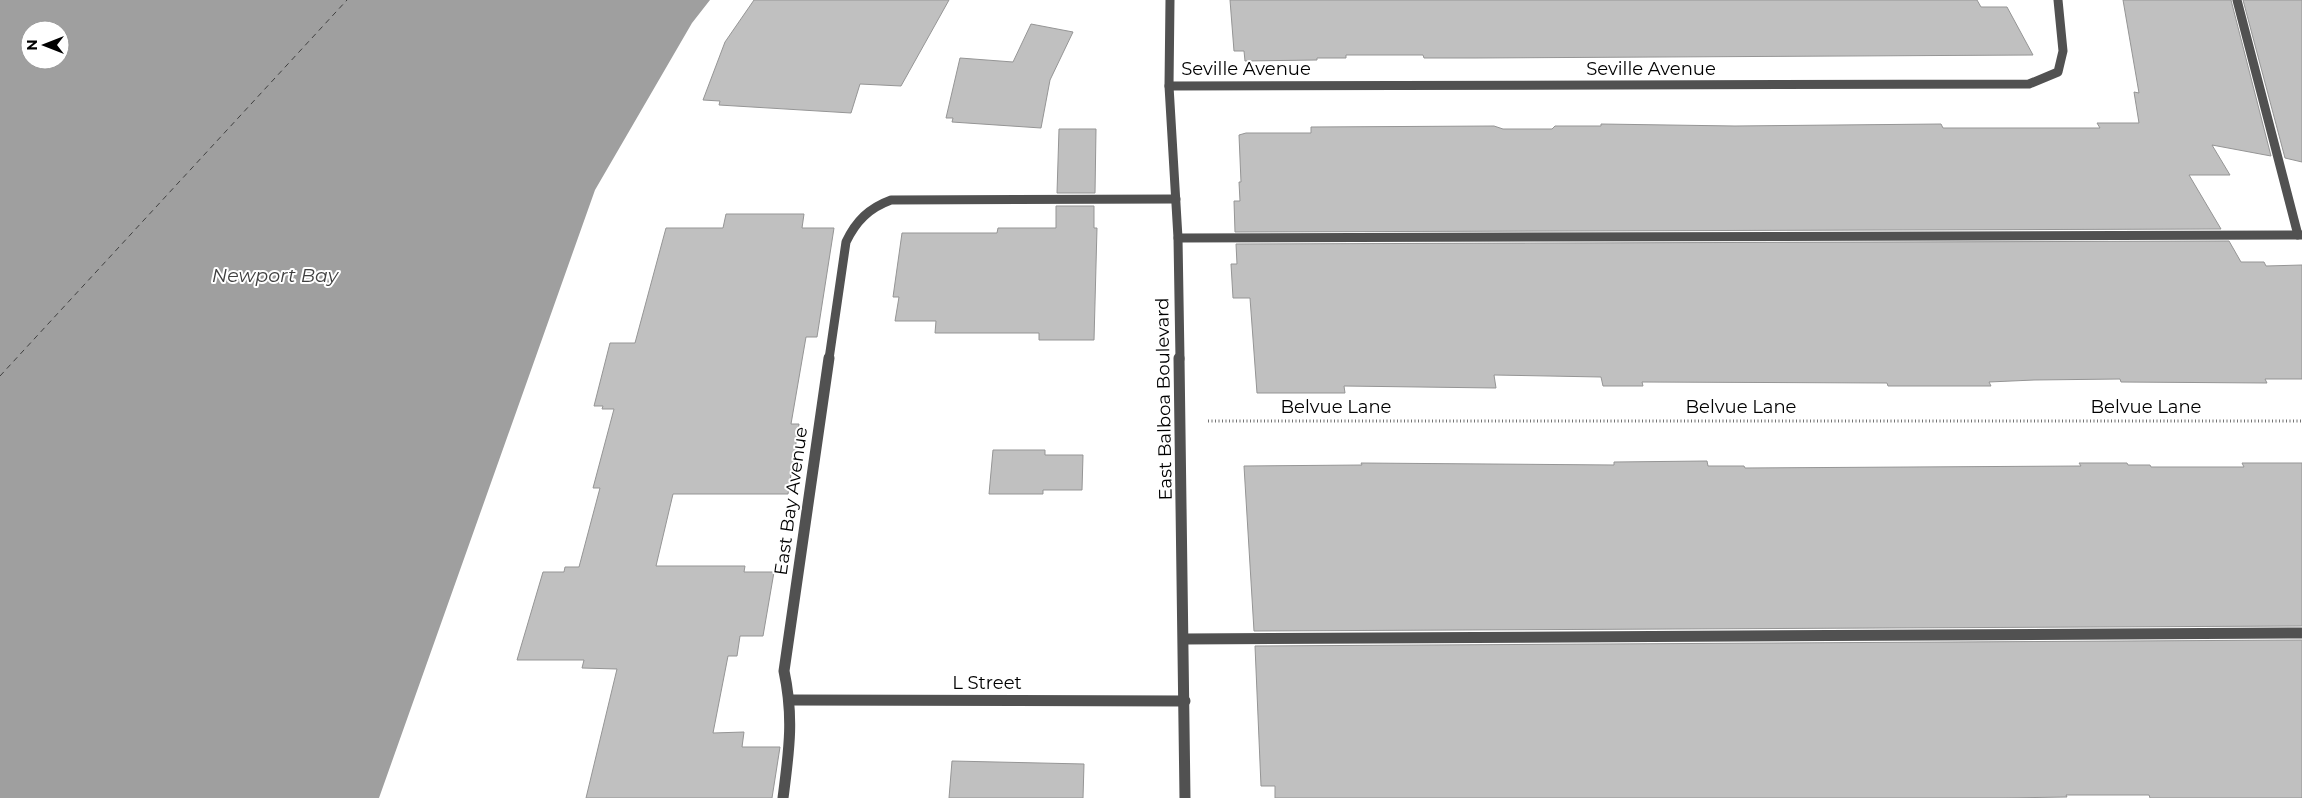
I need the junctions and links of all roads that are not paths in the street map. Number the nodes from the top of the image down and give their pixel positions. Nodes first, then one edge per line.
1 (1170, 0) edge
2 (2058, 0) edge
3 (2238, 0) edge
4 (1169, 86) junction
5 (1176, 199) junction
6 (2300, 235) edge
7 (1178, 238) junction
8 (2302, 633) edge
9 (1184, 639) junction
10 (790, 700) junction
11 (1185, 701) junction
12 (783, 798) edge
13 (1185, 798) edge

1 - 4 street, East Balboa Boulevard
2 - 4 street, Seville Avenue
3 - 6 street
4 - 5 street, East Balboa Boulevard
5 - 7 street, East Balboa Boulevard
5 - 10 street, East Bay Avenue
6 - 7 street
7 - 9 street, East Balboa Boulevard
8 - 9 street
9 - 11 street, East Balboa Boulevard
10 - 11 street, L Street
10 - 12 street, East Bay Avenue
11 - 13 street, East Balboa Boulevard

